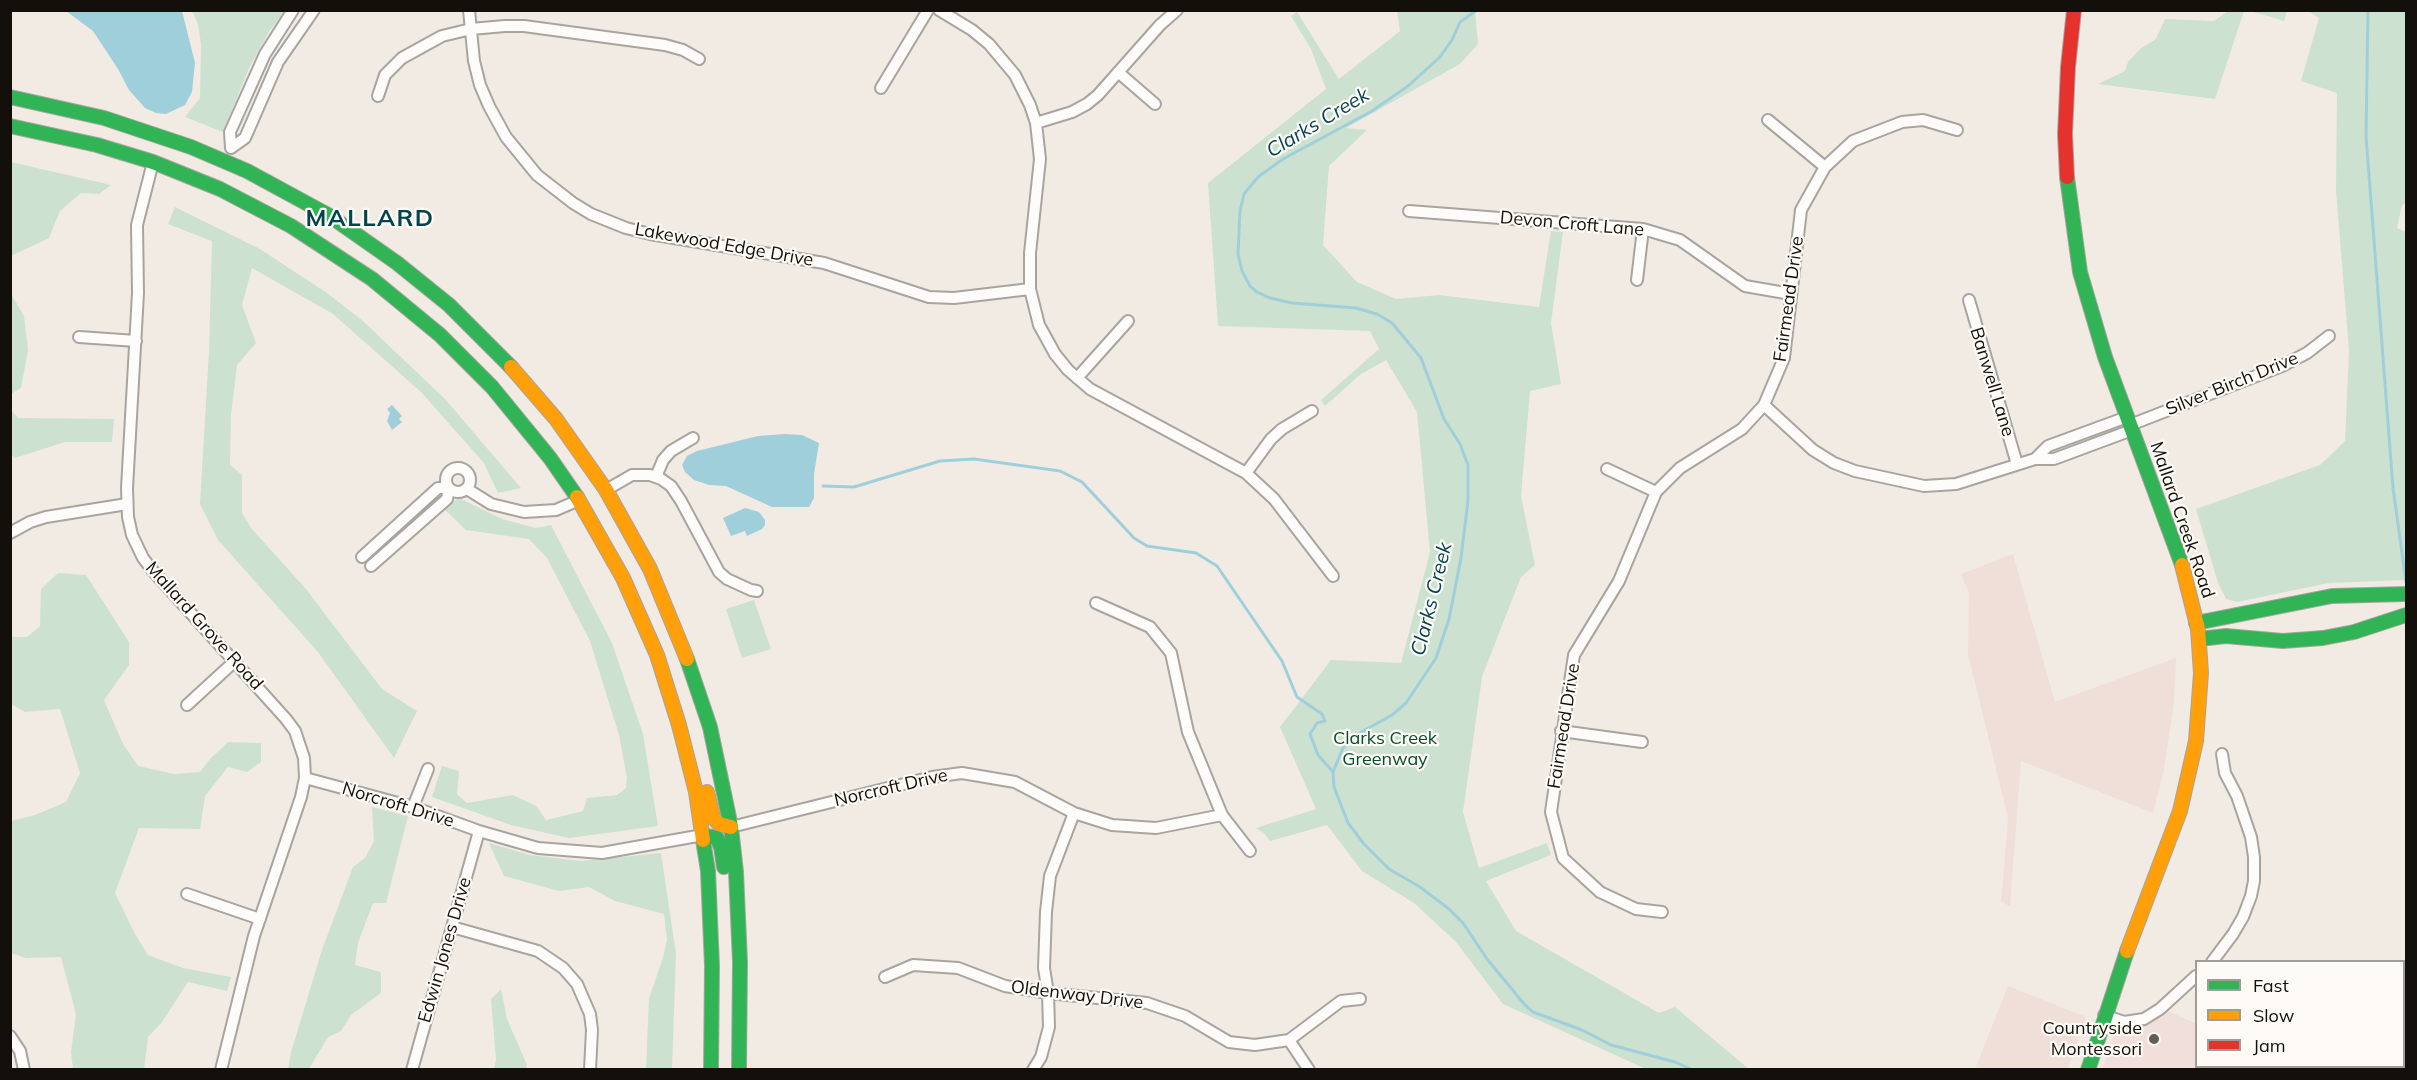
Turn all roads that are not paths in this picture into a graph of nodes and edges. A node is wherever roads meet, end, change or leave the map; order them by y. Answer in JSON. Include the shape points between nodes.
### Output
{"nodes":[{"id":1,"x":293,"y":10,"type":"edge"},
{"id":2,"x":314,"y":10,"type":"edge"},
{"id":3,"x":469,"y":10,"type":"edge"},
{"id":4,"x":928,"y":10,"type":"edge"},
{"id":5,"x":939,"y":10,"type":"edge"},
{"id":6,"x":1178,"y":10,"type":"edge"},
{"id":7,"x":2074,"y":10,"type":"edge"},
{"id":8,"x":471,"y":29,"type":"junction"},
{"id":9,"x":699,"y":59,"type":"dead end"},
{"id":10,"x":1118,"y":72,"type":"junction"},
{"id":11,"x":881,"y":88,"type":"dead end"},
{"id":12,"x":378,"y":96,"type":"dead end"},
{"id":13,"x":10,"y":98,"type":"edge"},
{"id":14,"x":1155,"y":104,"type":"dead end"},
{"id":15,"x":10,"y":108,"type":"edge"},
{"id":16,"x":1768,"y":120,"type":"dead end"},
{"id":17,"x":1036,"y":123,"type":"junction"},
{"id":18,"x":10,"y":126,"type":"edge"},
{"id":19,"x":135,"y":127,"type":"junction"},
{"id":20,"x":1957,"y":130,"type":"dead end"},
{"id":21,"x":231,"y":148,"type":"junction"},
{"id":22,"x":224,"y":161,"type":"junction"},
{"id":23,"x":153,"y":162,"type":"junction"},
{"id":24,"x":1825,"y":167,"type":"junction"},
{"id":25,"x":1409,"y":211,"type":"dead end"},
{"id":26,"x":1643,"y":228,"type":"junction"},
{"id":27,"x":1637,"y":280,"type":"dead end"},
{"id":28,"x":1030,"y":289,"type":"junction"},
{"id":29,"x":1791,"y":294,"type":"junction"},
{"id":30,"x":1969,"y":300,"type":"dead end"},
{"id":31,"x":1128,"y":321,"type":"dead end"},
{"id":32,"x":2329,"y":336,"type":"dead end"},
{"id":33,"x":79,"y":337,"type":"dead end"},
{"id":34,"x":136,"y":341,"type":"junction"},
{"id":35,"x":1077,"y":378,"type":"junction"},
{"id":36,"x":1764,"y":405,"type":"junction"},
{"id":37,"x":1312,"y":411,"type":"dead end"},
{"id":38,"x":2130,"y":424,"type":"junction"},
{"id":39,"x":689,"y":438,"type":"dead end"},
{"id":40,"x":2017,"y":464,"type":"junction"},
{"id":41,"x":1607,"y":470,"type":"dead end"},
{"id":42,"x":1246,"y":473,"type":"junction"},
{"id":43,"x":656,"y":477,"type":"junction"},
{"id":44,"x":449,"y":488,"type":"junction"},
{"id":45,"x":467,"y":489,"type":"junction"},
{"id":46,"x":606,"y":490,"type":"junction"},
{"id":47,"x":1656,"y":492,"type":"junction"},
{"id":48,"x":579,"y":500,"type":"junction"},
{"id":49,"x":127,"y":504,"type":"junction"},
{"id":50,"x":10,"y":533,"type":"edge"},
{"id":51,"x":362,"y":557,"type":"dead end"},
{"id":52,"x":371,"y":566,"type":"dead end"},
{"id":53,"x":1333,"y":576,"type":"dead end"},
{"id":54,"x":757,"y":588,"type":"dead end"},
{"id":55,"x":2406,"y":594,"type":"edge"},
{"id":56,"x":1096,"y":603,"type":"dead end"},
{"id":57,"x":2406,"y":615,"type":"edge"},
{"id":58,"x":2196,"y":623,"type":"junction"},
{"id":59,"x":2199,"y":639,"type":"junction"},
{"id":60,"x":235,"y":662,"type":"junction"},
{"id":61,"x":668,"y":688,"type":"junction"},
{"id":62,"x":188,"y":705,"type":"dead end"},
{"id":63,"x":1562,"y":731,"type":"junction"},
{"id":64,"x":1642,"y":742,"type":"dead end"},
{"id":65,"x":2222,"y":754,"type":"dead end"},
{"id":66,"x":428,"y":769,"type":"dead end"},
{"id":67,"x":305,"y":778,"type":"junction"},
{"id":68,"x":413,"y":807,"type":"junction"},
{"id":69,"x":1074,"y":813,"type":"junction"},
{"id":70,"x":1222,"y":814,"type":"junction"},
{"id":71,"x":731,"y":827,"type":"junction"},
{"id":72,"x":479,"y":831,"type":"junction"},
{"id":73,"x":703,"y":835,"type":"junction"},
{"id":74,"x":1250,"y":851,"type":"dead end"},
{"id":75,"x":187,"y":894,"type":"dead end"},
{"id":76,"x":1662,"y":912,"type":"dead end"},
{"id":77,"x":260,"y":919,"type":"junction"},
{"id":78,"x":452,"y":927,"type":"junction"},
{"id":79,"x":739,"y":942,"type":"junction"},
{"id":80,"x":2214,"y":960,"type":"edge"},
{"id":81,"x":885,"y":977,"type":"dead end"},
{"id":82,"x":2195,"y":977,"type":"edge"},
{"id":83,"x":1048,"y":993,"type":"junction"},
{"id":84,"x":1360,"y":999,"type":"dead end"},
{"id":85,"x":2104,"y":1015,"type":"junction"},
{"id":86,"x":10,"y":1036,"type":"edge"},
{"id":87,"x":1289,"y":1040,"type":"junction"},
{"id":88,"x":24,"y":1070,"type":"edge"},
{"id":89,"x":221,"y":1070,"type":"edge"},
{"id":90,"x":412,"y":1070,"type":"edge"},
{"id":91,"x":590,"y":1070,"type":"edge"},
{"id":92,"x":711,"y":1070,"type":"edge"},
{"id":93,"x":739,"y":1070,"type":"edge"},
{"id":94,"x":1033,"y":1070,"type":"edge"},
{"id":95,"x":1309,"y":1070,"type":"edge"},
{"id":96,"x":2088,"y":1070,"type":"edge"}],
"edges":[{"from":1,"to":21,"type":"street","via":[[265,54],[230,132]]},
{"from":2,"to":21,"type":"street","via":[[278,62],[245,138]]},
{"from":3,"to":8,"type":"street","name":"Lakewood Edge Drive"},
{"from":4,"to":11,"type":"street"},
{"from":5,"to":17,"type":"street","via":[[972,30],[1004,59],[1026,94]]},
{"from":6,"to":10,"type":"street"},
{"from":7,"to":38,"type":"main road","name":"Mallard Creek Road","via":[[2066,114],[2070,214],[2088,306]]},
{"from":8,"to":9,"type":"street","via":[[515,26],[598,36],[664,45]]},
{"from":8,"to":12,"type":"street","via":[[442,36],[402,58],[385,75]]},
{"from":8,"to":28,"type":"street","name":"Lakewood Edge Drive","via":[[480,85],[506,137],[552,189],[603,219],[650,234],[825,263],[929,297]]},
{"from":10,"to":14,"type":"street"},
{"from":10,"to":17,"type":"street","via":[[1086,104]]},
{"from":13,"to":19,"type":"main road"},
{"from":15,"to":19,"type":"main road"},
{"from":16,"to":24,"type":"street"},
{"from":17,"to":28,"type":"street","via":[[1040,159]]},
{"from":18,"to":23,"type":"main road","via":[[98,145]]},
{"from":19,"to":22,"type":"main road"},
{"from":20,"to":24,"type":"street","name":"Fairmead Drive","via":[[1923,120],[1902,122],[1853,141]]},
{"from":21,"to":22,"type":"street"},
{"from":22,"to":46,"type":"main road","via":[[330,216],[449,305],[537,396]]},
{"from":23,"to":34,"type":"street","name":"Mallard Grove Road","via":[[137,225]]},
{"from":23,"to":48,"type":"main road","via":[[220,189],[291,226],[388,291],[492,387],[533,435]]},
{"from":24,"to":29,"type":"street","name":"Fairmead Drive","via":[[1801,210]]},
{"from":25,"to":26,"type":"street","name":"Devon Croft Lane"},
{"from":26,"to":27,"type":"street"},
{"from":26,"to":29,"type":"street","name":"Devon Croft Lane","via":[[1680,240],[1745,286]]},
{"from":28,"to":35,"type":"street","via":[[1039,325],[1049,344]]},
{"from":29,"to":36,"type":"street","name":"Fairmead Drive","via":[[1784,358]]},
{"from":30,"to":40,"type":"street","name":"Banwell Lane"},
{"from":31,"to":35,"type":"street"},
{"from":32,"to":38,"type":"street","name":"Silver Birch Drive","via":[[2282,366]]},
{"from":33,"to":34,"type":"street"},
{"from":34,"to":49,"type":"street","name":"Mallard Grove Road"},
{"from":35,"to":42,"type":"street","via":[[1108,399]]},
{"from":36,"to":40,"type":"street","name":"Silver Birch Drive","via":[[1813,450],[1834,463],[1899,482],[1924,486],[1956,484]]},
{"from":36,"to":47,"type":"street","name":"Fairmead Drive","via":[[1742,429],[1680,468]]},
{"from":37,"to":42,"type":"street","via":[[1271,439]]},
{"from":38,"to":40,"type":"street","name":"Silver Birch Drive","via":[[2048,446],[2035,459]]},
{"from":38,"to":58,"type":"main road","name":"Mallard Creek Road","via":[[2176,548]]},
{"from":39,"to":43,"type":"street","via":[[663,460]]},
{"from":41,"to":47,"type":"street"},
{"from":42,"to":53,"type":"street","via":[[1274,499]]},
{"from":43,"to":46,"type":"street","via":[[632,475]]},
{"from":43,"to":54,"type":"street","via":[[677,494],[719,572],[727,579]]},
{"from":44,"to":45,"type":"street","via":[[456,492]]},
{"from":44,"to":45,"type":"street","via":[[448,473],[459,468],[470,478]]},
{"from":44,"to":51,"type":"street","via":[[438,488]]},
{"from":44,"to":52,"type":"street","via":[[447,499]]},
{"from":45,"to":48,"type":"street","via":[[491,504],[524,512],[556,510]]},
{"from":46,"to":71,"type":"main road","via":[[650,569],[691,668],[718,760]]},
{"from":47,"to":63,"type":"street","name":"Fairmead Drive","via":[[1619,581],[1574,655]]},
{"from":48,"to":61,"type":"main road","via":[[623,578]]},
{"from":49,"to":50,"type":"street","via":[[46,517]]},
{"from":49,"to":60,"type":"street","name":"Mallard Grove Road","via":[[132,535],[143,558]]},
{"from":55,"to":58,"type":"main road","via":[[2332,596]]},
{"from":56,"to":70,"type":"street","via":[[1150,627],[1171,653],[1188,732]]},
{"from":57,"to":59,"type":"main road","via":[[2322,638]]},
{"from":58,"to":59,"type":"main road","name":"Mallard Creek Road"},
{"from":59,"to":85,"type":"main road","name":"Mallard Creek Road","via":[[2200,712],[2185,794]]},
{"from":60,"to":62,"type":"street"},
{"from":60,"to":67,"type":"street","name":"Mallard Grove Road","via":[[295,731],[304,758]]},
{"from":61,"to":71,"type":"main road","via":[[691,733],[713,817],[719,824]]},
{"from":61,"to":73,"type":"main road","via":[[687,753]]},
{"from":63,"to":64,"type":"street"},
{"from":63,"to":76,"type":"street","name":"Fairmead Drive","via":[[1551,812],[1563,858],[1599,892],[1636,909]]},
{"from":65,"to":80,"type":"street","via":[[2226,776],[2250,837],[2254,881],[2243,917]]},
{"from":66,"to":68,"type":"street"},
{"from":67,"to":68,"type":"street","name":"Norcroft Drive"},
{"from":67,"to":77,"type":"street","name":"Mallard Grove Road"},
{"from":68,"to":72,"type":"street","name":"Norcroft Drive"},
{"from":69,"to":70,"type":"street","name":"Norcroft Drive","via":[[1112,825],[1156,828]]},
{"from":69,"to":71,"type":"street","name":"Norcroft Drive","via":[[1015,782],[962,773]]},
{"from":69,"to":83,"type":"street","via":[[1050,876],[1044,968]]},
{"from":70,"to":74,"type":"street"},
{"from":71,"to":79,"type":"main road"},
{"from":72,"to":73,"type":"street","name":"Norcroft Drive","via":[[538,848],[583,853],[624,850]]},
{"from":72,"to":78,"type":"street","name":"Edwin Jones Drive"},
{"from":73,"to":79,"type":"main road","via":[[714,836],[721,847]]},
{"from":73,"to":92,"type":"main road","via":[[712,966]]},
{"from":75,"to":77,"type":"street"},
{"from":77,"to":89,"type":"street","name":"Mallard Grove Road"},
{"from":78,"to":90,"type":"street","name":"Edwin Jones Drive"},
{"from":78,"to":91,"type":"street","via":[[538,951],[563,968],[577,984],[590,1014]]},
{"from":79,"to":93,"type":"main road"},
{"from":81,"to":83,"type":"street","name":"Oldenway Drive","via":[[913,965],[958,968],[1005,986]]},
{"from":82,"to":85,"type":"street","via":[[2144,1020],[2124,1022]]},
{"from":83,"to":87,"type":"street","name":"Oldenway Drive","via":[[1147,1003],[1185,1016],[1229,1042],[1255,1045]]},
{"from":83,"to":94,"type":"street","via":[[1049,1028]]},
{"from":84,"to":87,"type":"street","name":"Oldenway Drive","via":[[1341,1001]]},
{"from":85,"to":96,"type":"main road","name":"Mallard Creek Road"},
{"from":86,"to":88,"type":"street","via":[[20,1051]]},
{"from":87,"to":95,"type":"street"}]}
